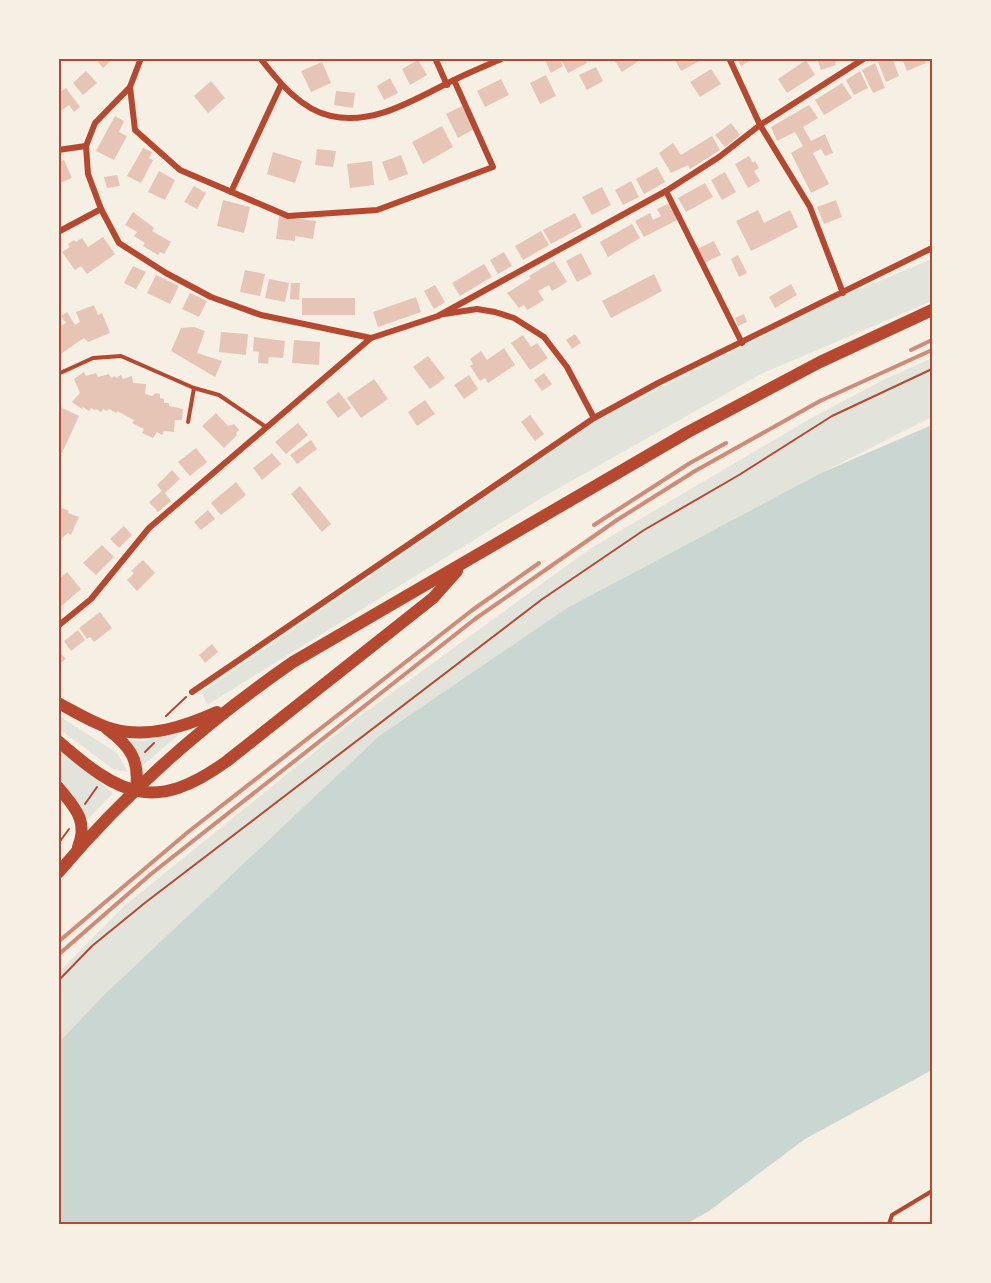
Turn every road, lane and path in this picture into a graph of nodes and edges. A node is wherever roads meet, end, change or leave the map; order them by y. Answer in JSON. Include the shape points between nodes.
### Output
{"nodes":[{"id":1,"x":141,"y":58,"type":"edge"},
{"id":2,"x":260,"y":58,"type":"edge"},
{"id":3,"x":435,"y":58,"type":"edge"},
{"id":4,"x":503,"y":58,"type":"edge"},
{"id":5,"x":729,"y":58,"type":"edge"},
{"id":6,"x":865,"y":58,"type":"edge"},
{"id":7,"x":454,"y":80,"type":"junction"},
{"id":8,"x":281,"y":85,"type":"junction"},
{"id":9,"x":447,"y":85,"type":"junction"},
{"id":10,"x":130,"y":87,"type":"junction"},
{"id":11,"x":760,"y":125,"type":"junction"},
{"id":12,"x":86,"y":146,"type":"junction"},
{"id":13,"x":58,"y":150,"type":"edge"},
{"id":14,"x":666,"y":191,"type":"junction"},
{"id":15,"x":231,"y":192,"type":"junction"},
{"id":16,"x":101,"y":209,"type":"junction"},
{"id":17,"x":58,"y":232,"type":"edge"},
{"id":18,"x":933,"y":248,"type":"edge"},
{"id":19,"x":843,"y":293,"type":"junction"},
{"id":20,"x":933,"y":310,"type":"edge"},
{"id":21,"x":438,"y":316,"type":"junction"},
{"id":22,"x":371,"y":339,"type":"junction"},
{"id":23,"x":742,"y":343,"type":"junction"},
{"id":24,"x":933,"y":369,"type":"edge"},
{"id":25,"x":58,"y":374,"type":"edge"},
{"id":26,"x":194,"y":388,"type":"junction"},
{"id":27,"x":594,"y":418,"type":"junction"},
{"id":28,"x":188,"y":422,"type":"dead end"},
{"id":29,"x":266,"y":428,"type":"junction"},
{"id":30,"x":466,"y":561,"type":"junction"},
{"id":31,"x":58,"y":626,"type":"edge"},
{"id":32,"x":192,"y":692,"type":"dead end"},
{"id":33,"x":58,"y":703,"type":"edge"},
{"id":34,"x":235,"y":704,"type":"junction"},
{"id":35,"x":104,"y":726,"type":"junction"},
{"id":36,"x":58,"y":741,"type":"edge"},
{"id":37,"x":58,"y":787,"type":"edge"},
{"id":38,"x":136,"y":789,"type":"junction"},
{"id":39,"x":74,"y":855,"type":"junction"},
{"id":40,"x":58,"y":873,"type":"edge"},
{"id":41,"x":58,"y":981,"type":"edge"},
{"id":42,"x":933,"y":1191,"type":"edge"},
{"id":43,"x":889,"y":1224,"type":"edge"}],
"edges":[{"from":1,"to":10,"type":"street"},
{"from":2,"to":8,"type":"street"},
{"from":3,"to":9,"type":"street"},
{"from":4,"to":7,"type":"street"},
{"from":5,"to":11,"type":"street"},
{"from":6,"to":11,"type":"street"},
{"from":7,"to":9,"type":"street"},
{"from":7,"to":15,"type":"street","via":[[493,167],[377,210],[288,216]]},
{"from":8,"to":9,"type":"street","via":[[303,103],[330,116],[360,118],[397,109]]},
{"from":8,"to":15,"type":"street"},
{"from":10,"to":12,"type":"street","via":[[95,123]]},
{"from":10,"to":15,"type":"street","via":[[135,130],[180,170]]},
{"from":11,"to":14,"type":"street"},
{"from":11,"to":19,"type":"street","via":[[810,207]]},
{"from":12,"to":13,"type":"street"},
{"from":12,"to":16,"type":"street","via":[[88,174]]},
{"from":14,"to":21,"type":"street"},
{"from":14,"to":23,"type":"street"},
{"from":16,"to":17,"type":"street"},
{"from":16,"to":22,"type":"street","via":[[119,243],[211,297],[261,315]]},
{"from":18,"to":19,"type":"street"},
{"from":19,"to":23,"type":"street"},
{"from":20,"to":30,"type":"main road","via":[[754,396]]},
{"from":21,"to":22,"type":"street"},
{"from":21,"to":27,"type":"street","via":[[477,309],[495,312],[514,318],[544,337],[567,367]]},
{"from":22,"to":29,"type":"street"},
{"from":23,"to":27,"type":"street"},
{"from":24,"to":41,"type":"path","via":[[832,416],[644,530],[541,600],[146,902],[92,946]]},
{"from":25,"to":26,"type":"lane","via":[[93,358],[121,356]]},
{"from":26,"to":28,"type":"lane"},
{"from":26,"to":29,"type":"lane","via":[[219,395]]},
{"from":27,"to":32,"type":"street"},
{"from":29,"to":31,"type":"street","via":[[149,528],[91,598]]},
{"from":30,"to":34,"type":"main road","via":[[293,662]]},
{"from":30,"to":36,"type":"main road","via":[[433,598],[198,781],[165,791],[140,791],[117,785]]},
{"from":33,"to":35,"type":"main road"},
{"from":34,"to":35,"type":"main road","via":[[158,731]]},
{"from":34,"to":38,"type":"main road"},
{"from":35,"to":38,"type":"main road","via":[[132,753],[138,775]]},
{"from":37,"to":39,"type":"main road","via":[[81,820],[82,835]]},
{"from":38,"to":39,"type":"main road"},
{"from":39,"to":40,"type":"main road"},
{"from":42,"to":43,"type":"lane","via":[[892,1215]]}]}
